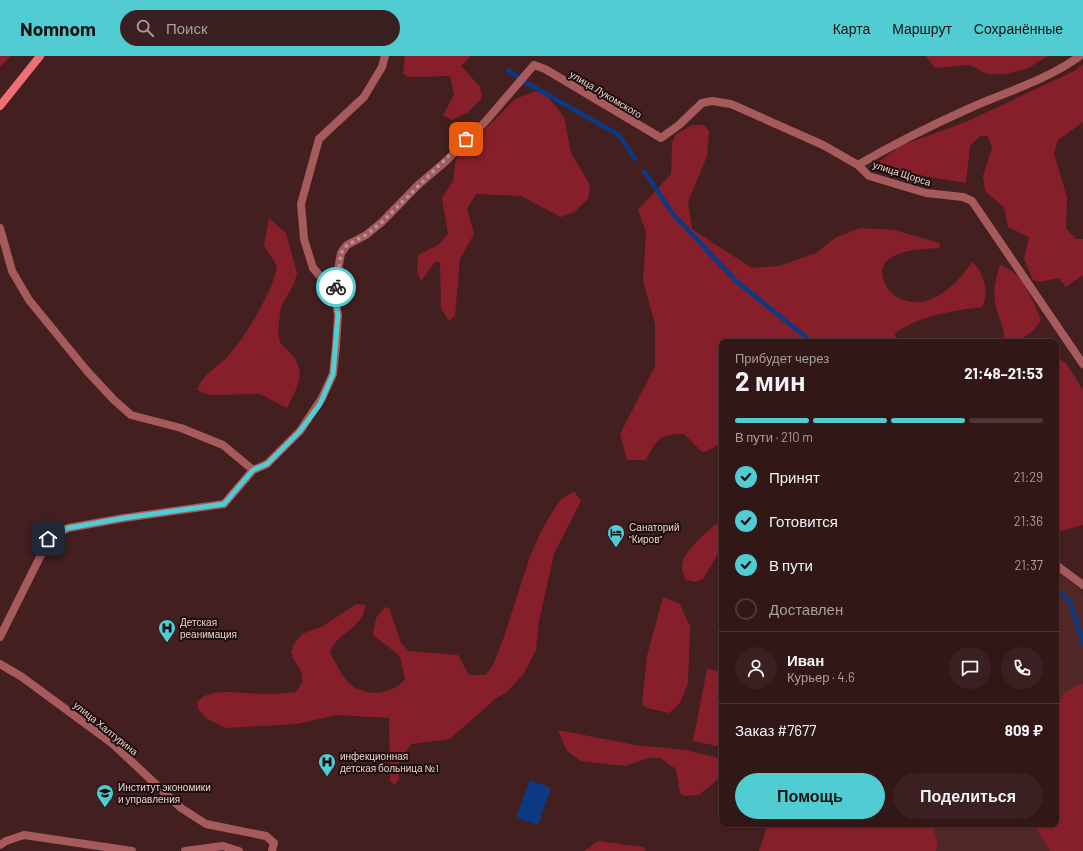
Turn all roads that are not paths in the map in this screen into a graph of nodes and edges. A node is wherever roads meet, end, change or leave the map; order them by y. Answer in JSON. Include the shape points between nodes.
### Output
{"nodes":[{"id":1,"x":40,"y":56,"type":"edge"},
{"id":2,"x":385,"y":56,"type":"edge"},
{"id":3,"x":1080,"y":56,"type":"edge"},
{"id":4,"x":0,"y":106,"type":"edge"},
{"id":5,"x":695,"y":108,"type":"joint"},
{"id":6,"x":858,"y":165,"type":"junction"},
{"id":7,"x":0,"y":228,"type":"edge"},
{"id":8,"x":334,"y":292,"type":"junction"},
{"id":9,"x":1083,"y":364,"type":"edge"},
{"id":10,"x":253,"y":470,"type":"junction"},
{"id":11,"x":1059,"y":567,"type":"edge"},
{"id":12,"x":1083,"y":585,"type":"edge"},
{"id":13,"x":0,"y":637,"type":"edge"},
{"id":14,"x":0,"y":664,"type":"edge"},
{"id":15,"x":0,"y":845,"type":"edge"},
{"id":16,"x":132,"y":851,"type":"edge"},
{"id":17,"x":184,"y":851,"type":"edge"},
{"id":18,"x":239,"y":851,"type":"edge"},
{"id":19,"x":272,"y":851,"type":"edge"}],
"edges":[{"from":1,"to":4,"type":"street"},
{"from":2,"to":8,"type":"street","via":[[382,67],[364,97],[319,139],[301,204],[304,239],[313,268]]},
{"from":3,"to":6,"type":"street","via":[[1037,79],[899,142]]},
{"from":5,"to":6,"type":"street","name":"улица Щорса","via":[[712,101],[731,104],[823,145]]},
{"from":5,"to":8,"type":"street","name":"улица Лукомского","via":[[679,125],[661,138],[545,69],[534,65],[485,122],[445,162],[382,222],[366,235],[347,245],[341,253]]},
{"from":6,"to":9,"type":"street","name":"улица Щорса","via":[[869,176],[926,193],[963,197],[972,201]]},
{"from":7,"to":10,"type":"street","via":[[12,271],[29,300],[114,400],[131,415],[181,428],[223,445]]},
{"from":8,"to":10,"type":"street","name":"улица Лукомского","via":[[338,315],[333,374],[322,398],[300,431],[267,464]]},
{"from":10,"to":13,"type":"street","via":[[224,504],[68,528],[48,539]]},
{"from":11,"to":12,"type":"street"},
{"from":14,"to":19,"type":"street","name":"улица Халтурина","via":[[22,677],[113,744],[181,808],[206,824],[266,836],[274,843]]},
{"from":15,"to":16,"type":"street","via":[[24,836]]},
{"from":17,"to":18,"type":"street","via":[[224,846]]}]}
